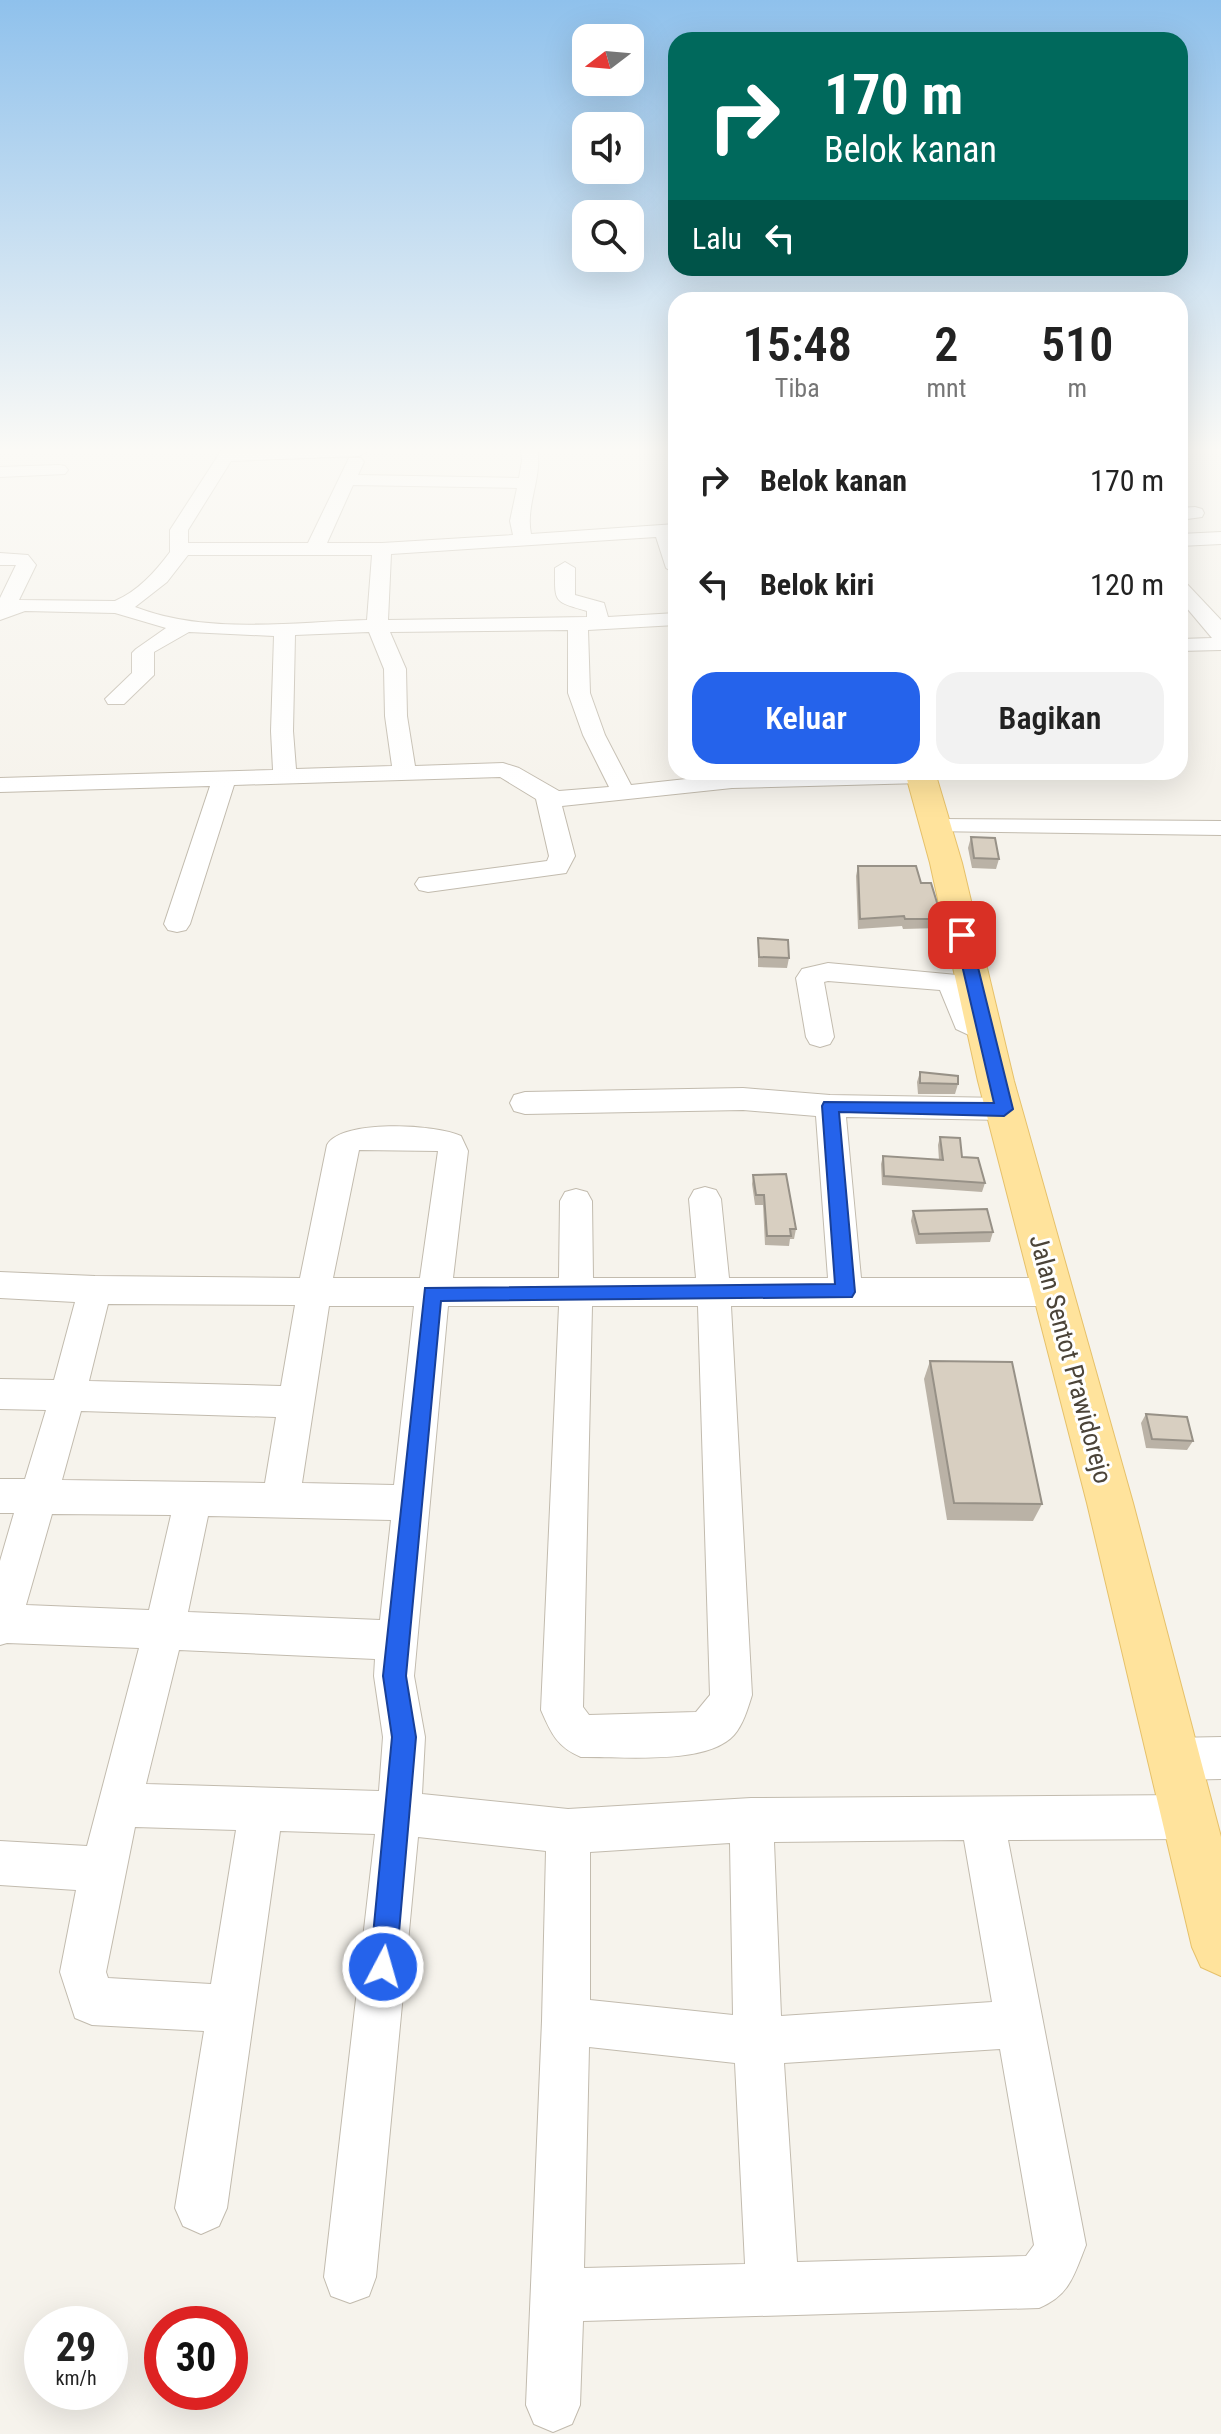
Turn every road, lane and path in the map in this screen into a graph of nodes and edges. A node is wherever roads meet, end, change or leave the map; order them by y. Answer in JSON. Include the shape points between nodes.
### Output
{"nodes":[{"id":1,"x":23,"y":562,"type":"edge"},
{"id":2,"x":172,"y":562,"type":"edge"},
{"id":3,"x":381,"y":562,"type":"edge"},
{"id":4,"x":565,"y":568,"type":"dead end"},
{"id":5,"x":1188,"y":596,"type":"edge"},
{"id":6,"x":118,"y":607,"type":"junction"},
{"id":7,"x":1,"y":613,"type":"edge"},
{"id":8,"x":668,"y":619,"type":"edge"},
{"id":9,"x":588,"y":624,"type":"junction"},
{"id":10,"x":187,"y":625,"type":"junction"},
{"id":11,"x":377,"y":626,"type":"junction"},
{"id":12,"x":285,"y":628,"type":"junction"},
{"id":13,"x":1221,"y":636,"type":"edge"},
{"id":14,"x":1221,"y":644,"type":"edge"},
{"id":15,"x":1188,"y":645,"type":"edge"},
{"id":16,"x":116,"y":699,"type":"dead end"},
{"id":17,"x":404,"y":771,"type":"junction"},
{"id":18,"x":285,"y":778,"type":"junction"},
{"id":19,"x":224,"y":780,"type":"junction"},
{"id":20,"x":704,"y":780,"type":"edge"},
{"id":21,"x":923,"y":780,"type":"edge"},
{"id":22,"x":0,"y":785,"type":"edge"},
{"id":23,"x":623,"y":792,"type":"junction"},
{"id":24,"x":547,"y":796,"type":"junction"},
{"id":25,"x":936,"y":826,"type":"junction"},
{"id":26,"x":1221,"y":828,"type":"edge"},
{"id":27,"x":428,"y":884,"type":"dead end"},
{"id":28,"x":177,"y":924,"type":"dead end"},
{"id":29,"x":984,"y":1032,"type":"junction"},
{"id":30,"x":820,"y":1037,"type":"dead end"},
{"id":31,"x":525,"y":1103,"type":"dead end"},
{"id":32,"x":830,"y":1106,"type":"junction"},
{"id":33,"x":1004,"y":1109,"type":"junction"},
{"id":34,"x":705,"y":1199,"type":"dead end"},
{"id":35,"x":576,"y":1201,"type":"dead end"},
{"id":36,"x":0,"y":1285,"type":"edge"},
{"id":37,"x":95,"y":1290,"type":"junction"},
{"id":38,"x":314,"y":1292,"type":"junction"},
{"id":39,"x":714,"y":1292,"type":"junction"},
{"id":40,"x":846,"y":1292,"type":"junction"},
{"id":41,"x":1054,"y":1292,"type":"junction"},
{"id":42,"x":576,"y":1293,"type":"junction"},
{"id":43,"x":432,"y":1294,"type":"junction"},
{"id":44,"x":0,"y":1394,"type":"edge"},
{"id":45,"x":68,"y":1396,"type":"junction"},
{"id":46,"x":296,"y":1402,"type":"junction"},
{"id":47,"x":0,"y":1496,"type":"edge"},
{"id":48,"x":38,"y":1496,"type":"junction"},
{"id":49,"x":193,"y":1500,"type":"junction"},
{"id":50,"x":281,"y":1500,"type":"junction"},
{"id":51,"x":413,"y":1503,"type":"junction"},
{"id":52,"x":0,"y":1624,"type":"edge"},
{"id":53,"x":164,"y":1630,"type":"junction"},
{"id":54,"x":398,"y":1640,"type":"junction"},
{"id":55,"x":1221,"y":1758,"type":"edge"},
{"id":56,"x":1173,"y":1759,"type":"junction"},
{"id":57,"x":119,"y":1805,"type":"junction"},
{"id":58,"x":261,"y":1809,"type":"junction"},
{"id":59,"x":399,"y":1813,"type":"junction"},
{"id":60,"x":1188,"y":1817,"type":"junction"},
{"id":61,"x":982,"y":1819,"type":"junction"},
{"id":62,"x":751,"y":1820,"type":"junction"},
{"id":63,"x":568,"y":1831,"type":"junction"},
{"id":64,"x":0,"y":1863,"type":"edge"},
{"id":65,"x":103,"y":1869,"type":"junction"},
{"id":66,"x":1221,"y":1947,"type":"edge"},
{"id":67,"x":231,"y":2009,"type":"junction"},
{"id":68,"x":566,"y":2021,"type":"junction"},
{"id":69,"x":1017,"y":2024,"type":"junction"},
{"id":70,"x":758,"y":2041,"type":"junction"},
{"id":71,"x":201,"y":2208,"type":"dead end"},
{"id":72,"x":350,"y":2277,"type":"dead end"},
{"id":73,"x":773,"y":2289,"type":"junction"},
{"id":74,"x":557,"y":2295,"type":"junction"},
{"id":75,"x":553,"y":2405,"type":"dead end"}],
"edges":[{"from":1,"to":7,"type":"street"},
{"from":2,"to":6,"type":"street","via":[[160,578]]},
{"from":3,"to":11,"type":"street"},
{"from":4,"to":9,"type":"street","via":[[565,598],[597,607]]},
{"from":5,"to":13,"type":"street"},
{"from":6,"to":7,"type":"street","via":[[22,605]]},
{"from":6,"to":10,"type":"street"},
{"from":8,"to":9,"type":"street"},
{"from":9,"to":11,"type":"street"},
{"from":9,"to":23,"type":"street","via":[[579,693]]},
{"from":10,"to":12,"type":"street"},
{"from":10,"to":16,"type":"street","via":[[147,648],[143,675]]},
{"from":11,"to":12,"type":"street"},
{"from":11,"to":17,"type":"street","via":[[395,669]]},
{"from":12,"to":18,"type":"street"},
{"from":14,"to":15,"type":"street"},
{"from":17,"to":18,"type":"street"},
{"from":17,"to":24,"type":"street","via":[[503,770]]},
{"from":18,"to":19,"type":"street"},
{"from":19,"to":22,"type":"street"},
{"from":19,"to":28,"type":"street"},
{"from":20,"to":23,"type":"street"},
{"from":21,"to":25,"type":"main road","name":"Jalan Sentot Prawidorejo"},
{"from":23,"to":24,"type":"street"},
{"from":24,"to":27,"type":"street","via":[[562,856],[557,868]]},
{"from":25,"to":26,"type":"street"},
{"from":25,"to":29,"type":"main road","name":"Jalan Sentot Prawidorejo"},
{"from":29,"to":30,"type":"street","via":[[966,1022],[955,987],[947,981],[828,972],[810,978]]},
{"from":29,"to":33,"type":"main road","name":"Jalan Sentot Prawidorejo"},
{"from":31,"to":32,"type":"street","via":[[743,1099]]},
{"from":32,"to":33,"type":"street"},
{"from":32,"to":40,"type":"street"},
{"from":33,"to":41,"type":"main road","name":"Jalan Sentot Prawidorejo"},
{"from":34,"to":39,"type":"street"},
{"from":35,"to":42,"type":"street"},
{"from":36,"to":37,"type":"street"},
{"from":37,"to":38,"type":"street"},
{"from":37,"to":45,"type":"street"},
{"from":38,"to":43,"type":"street"},
{"from":38,"to":43,"type":"street","via":[[342,1145],[355,1139],[442,1140],[453,1151]]},
{"from":38,"to":46,"type":"street"},
{"from":39,"to":40,"type":"street"},
{"from":39,"to":42,"type":"street"},
{"from":39,"to":42,"type":"street","via":[[731,1695],[717,1726],[700,1733],[581,1736],[562,1710]]},
{"from":40,"to":41,"type":"street"},
{"from":41,"to":56,"type":"main road","name":"Jalan Sentot Prawidorejo"},
{"from":42,"to":43,"type":"street"},
{"from":43,"to":51,"type":"street"},
{"from":44,"to":45,"type":"street"},
{"from":45,"to":46,"type":"street"},
{"from":45,"to":48,"type":"street"},
{"from":46,"to":50,"type":"street"},
{"from":47,"to":48,"type":"street"},
{"from":48,"to":49,"type":"street"},
{"from":48,"to":52,"type":"street"},
{"from":49,"to":50,"type":"street"},
{"from":49,"to":53,"type":"street"},
{"from":50,"to":51,"type":"street"},
{"from":51,"to":54,"type":"street"},
{"from":52,"to":53,"type":"street"},
{"from":53,"to":54,"type":"street"},
{"from":53,"to":57,"type":"street"},
{"from":54,"to":59,"type":"street","via":[[394,1676],[404,1737]]},
{"from":55,"to":56,"type":"street"},
{"from":56,"to":60,"type":"main road","name":"Jalan Sentot Prawidorejo"},
{"from":57,"to":58,"type":"street"},
{"from":57,"to":65,"type":"street"},
{"from":58,"to":59,"type":"street"},
{"from":58,"to":67,"type":"street"},
{"from":59,"to":63,"type":"street"},
{"from":59,"to":72,"type":"street"},
{"from":60,"to":61,"type":"street"},
{"from":60,"to":66,"type":"main road","name":"Jalan Sentot Prawidorejo"},
{"from":61,"to":62,"type":"street"},
{"from":61,"to":69,"type":"street"},
{"from":62,"to":63,"type":"street"},
{"from":62,"to":70,"type":"street"},
{"from":63,"to":68,"type":"street"},
{"from":64,"to":65,"type":"street"},
{"from":65,"to":67,"type":"street","via":[[83,1972],[92,2001]]},
{"from":67,"to":71,"type":"street"},
{"from":68,"to":70,"type":"street"},
{"from":68,"to":74,"type":"street"},
{"from":69,"to":70,"type":"street"},
{"from":69,"to":73,"type":"street","via":[[1060,2245],[1039,2282]]},
{"from":70,"to":73,"type":"street"},
{"from":73,"to":74,"type":"street"},
{"from":74,"to":75,"type":"street"}]}
